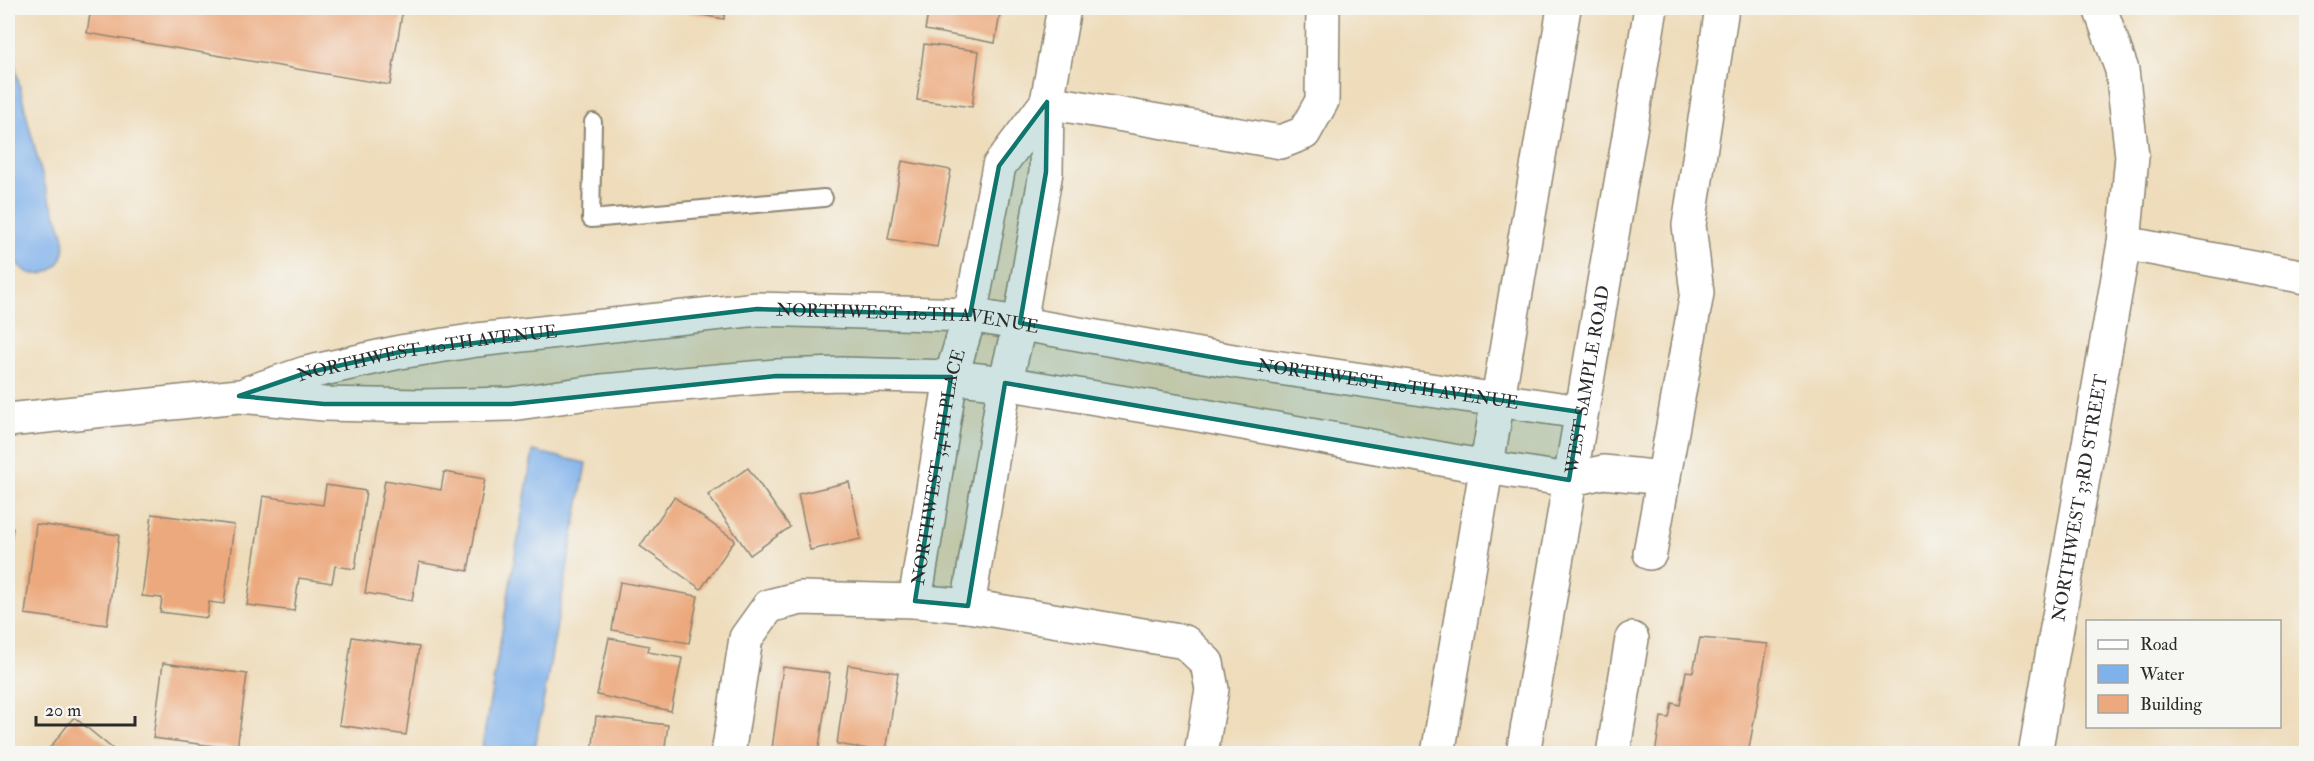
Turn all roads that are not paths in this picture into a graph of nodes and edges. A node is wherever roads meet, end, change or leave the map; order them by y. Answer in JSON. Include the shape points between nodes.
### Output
{"nodes":[{"id":1,"x":1064,"y":8,"type":"edge"},
{"id":2,"x":1323,"y":8,"type":"edge"},
{"id":3,"x":1564,"y":8,"type":"edge"},
{"id":4,"x":1651,"y":8,"type":"edge"},
{"id":5,"x":1722,"y":8,"type":"edge"},
{"id":6,"x":2100,"y":8,"type":"edge"},
{"id":7,"x":1047,"y":102,"type":"junction"},
{"id":8,"x":593,"y":122,"type":"dead end"},
{"id":9,"x":824,"y":198,"type":"dead end"},
{"id":10,"x":2124,"y":243,"type":"junction"},
{"id":11,"x":2307,"y":277,"type":"edge"},
{"id":12,"x":970,"y":315,"type":"junction"},
{"id":13,"x":1020,"y":323,"type":"junction"},
{"id":14,"x":951,"y":377,"type":"junction"},
{"id":15,"x":1005,"y":383,"type":"junction"},
{"id":16,"x":239,"y":396,"type":"junction"},
{"id":17,"x":1497,"y":400,"type":"junction"},
{"id":18,"x":1580,"y":412,"type":"junction"},
{"id":19,"x":8,"y":420,"type":"edge"},
{"id":20,"x":1486,"y":467,"type":"junction"},
{"id":21,"x":1664,"y":478,"type":"junction"},
{"id":22,"x":1569,"y":480,"type":"junction"},
{"id":23,"x":1650,"y":553,"type":"dead end"},
{"id":24,"x":915,"y":601,"type":"junction"},
{"id":25,"x":968,"y":606,"type":"junction"},
{"id":26,"x":1632,"y":639,"type":"dead end"},
{"id":27,"x":728,"y":753,"type":"edge"},
{"id":28,"x":1201,"y":753,"type":"edge"},
{"id":29,"x":1438,"y":753,"type":"edge"},
{"id":30,"x":1523,"y":753,"type":"edge"},
{"id":31,"x":1613,"y":753,"type":"edge"},
{"id":32,"x":2036,"y":753,"type":"edge"}],
"edges":[{"from":1,"to":7,"type":"street","name":"NORTHWEST 34TH PLACE"},
{"from":2,"to":7,"type":"street","via":[[1322,101],[1304,133],[1281,142]]},
{"from":3,"to":17,"type":"street"},
{"from":4,"to":18,"type":"street","name":"WEST SAMPLE ROAD"},
{"from":5,"to":21,"type":"street","via":[[1689,225],[1697,293]]},
{"from":6,"to":10,"type":"street","name":"NORTHWEST 33RD STREET","via":[[2122,70],[2132,156]]},
{"from":7,"to":12,"type":"street","name":"NORTHWEST 34TH PLACE","via":[[999,165]]},
{"from":7,"to":13,"type":"street","name":"NORTHWEST 34TH PLACE","via":[[1046,172]]},
{"from":8,"to":9,"type":"lane","via":[[591,219]]},
{"from":10,"to":11,"type":"street"},
{"from":10,"to":32,"type":"street","name":"NORTHWEST 33RD STREET"},
{"from":12,"to":13,"type":"street","name":"NORTHWEST 110TH AVENUE"},
{"from":12,"to":14,"type":"street","name":"NORTHWEST 34TH PLACE"},
{"from":12,"to":16,"type":"street","name":"NORTHWEST 110TH AVENUE","via":[[806,309],[733,311],[400,352],[306,373]]},
{"from":13,"to":15,"type":"street","name":"NORTHWEST 34TH PLACE"},
{"from":13,"to":17,"type":"street","name":"NORTHWEST 110TH AVENUE","via":[[1239,362]]},
{"from":14,"to":15,"type":"street","name":"NORTHWEST 110TH AVENUE"},
{"from":14,"to":16,"type":"street","name":"NORTHWEST 110TH AVENUE","via":[[776,376],[477,405],[324,404]]},
{"from":14,"to":24,"type":"street","name":"NORTHWEST 34TH PLACE"},
{"from":15,"to":20,"type":"street","name":"NORTHWEST 110TH AVENUE"},
{"from":15,"to":25,"type":"street","name":"NORTHWEST 34TH PLACE"},
{"from":16,"to":19,"type":"street","name":"NORTHWEST 110TH AVENUE"},
{"from":17,"to":18,"type":"street","name":"NORTHWEST 110TH AVENUE"},
{"from":17,"to":20,"type":"street"},
{"from":18,"to":22,"type":"street","name":"WEST SAMPLE ROAD"},
{"from":20,"to":22,"type":"street","name":"NORTHWEST 110TH AVENUE"},
{"from":20,"to":29,"type":"street"},
{"from":21,"to":22,"type":"street","via":[[1603,472]]},
{"from":21,"to":23,"type":"street"},
{"from":22,"to":30,"type":"street","name":"WEST SAMPLE ROAD"},
{"from":24,"to":25,"type":"street"},
{"from":24,"to":27,"type":"street","via":[[801,598],[769,606],[746,638]]},
{"from":25,"to":28,"type":"street","via":[[1185,642],[1207,663],[1212,689]]},
{"from":26,"to":31,"type":"street"}]}
